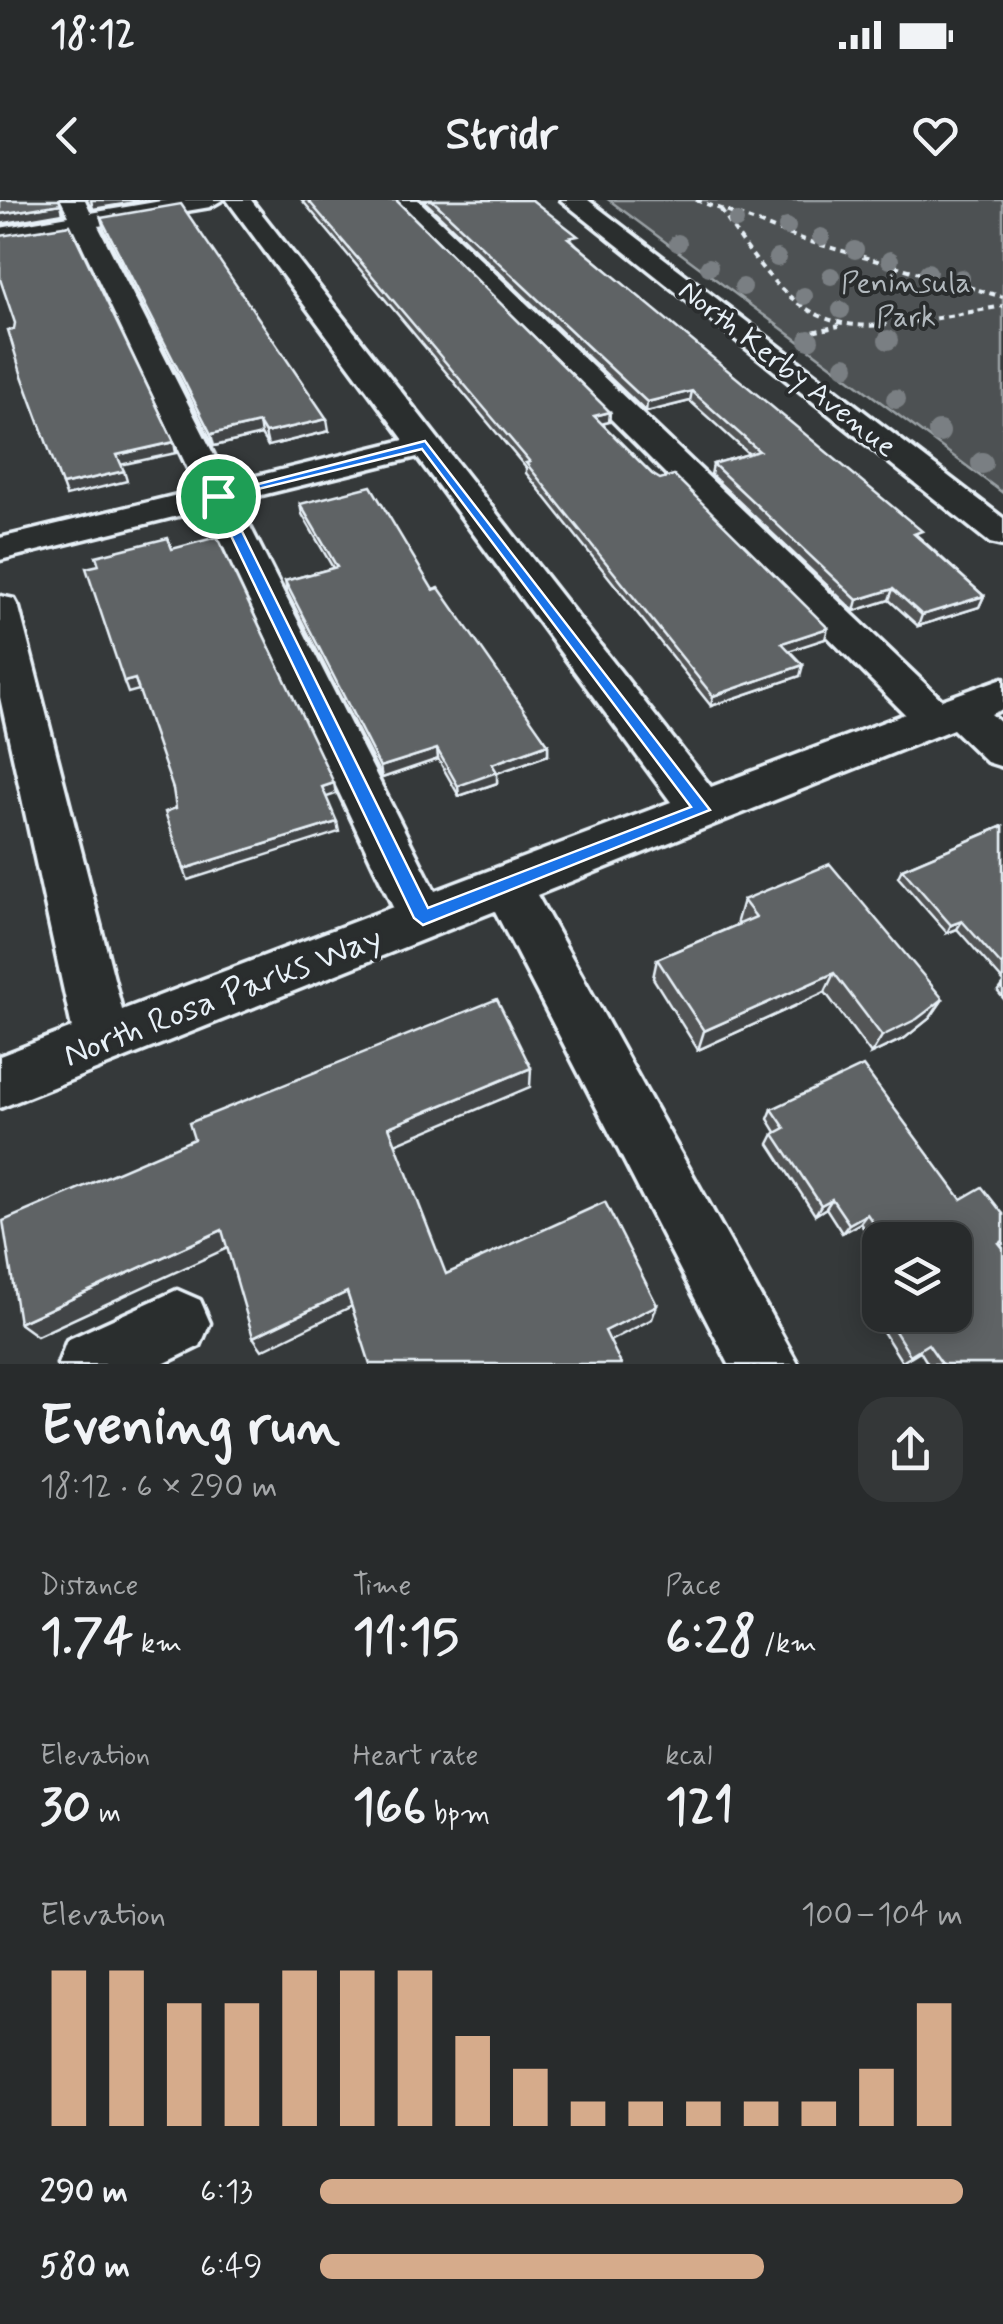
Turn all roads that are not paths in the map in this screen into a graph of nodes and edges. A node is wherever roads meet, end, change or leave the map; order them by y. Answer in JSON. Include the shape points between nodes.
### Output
{"nodes":[{"id":1,"x":210,"y":200,"type":"edge"},
{"id":2,"x":239,"y":200,"type":"edge"},
{"id":3,"x":405,"y":200,"type":"edge"},
{"id":4,"x":572,"y":200,"type":"edge"},
{"id":5,"x":78,"y":210,"type":"edge"},
{"id":6,"x":0,"y":235,"type":"edge"},
{"id":7,"x":425,"y":444,"type":"junction"},
{"id":8,"x":218,"y":496,"type":"junction"},
{"id":9,"x":1003,"y":535,"type":"edge"},
{"id":10,"x":0,"y":550,"type":"edge"},
{"id":11,"x":0,"y":608,"type":"edge"},
{"id":12,"x":966,"y":707,"type":"edge"},
{"id":13,"x":1003,"y":751,"type":"edge"},
{"id":14,"x":702,"y":810,"type":"junction"},
{"id":15,"x":506,"y":885,"type":"junction"},
{"id":16,"x":423,"y":918,"type":"junction"},
{"id":17,"x":102,"y":1040,"type":"junction"},
{"id":18,"x":0,"y":1082,"type":"edge"},
{"id":19,"x":177,"y":1323,"type":"dead end"},
{"id":20,"x":91,"y":1364,"type":"edge"},
{"id":21,"x":765,"y":1364,"type":"edge"}],
"edges":[{"from":1,"to":5,"type":"street"},
{"from":2,"to":7,"type":"street"},
{"from":3,"to":12,"type":"street"},
{"from":4,"to":9,"type":"street","name":"North Kerby Avenue"},
{"from":5,"to":6,"type":"street"},
{"from":5,"to":8,"type":"street"},
{"from":7,"to":8,"type":"street"},
{"from":7,"to":14,"type":"street"},
{"from":8,"to":10,"type":"street"},
{"from":8,"to":16,"type":"street"},
{"from":11,"to":17,"type":"street"},
{"from":12,"to":13,"type":"street"},
{"from":12,"to":14,"type":"street","name":"North Rosa Parks Way"},
{"from":14,"to":15,"type":"street","name":"North Rosa Parks Way"},
{"from":15,"to":16,"type":"street","name":"North Rosa Parks Way"},
{"from":15,"to":21,"type":"street"},
{"from":16,"to":17,"type":"street","name":"North Rosa Parks Way"},
{"from":17,"to":18,"type":"street","name":"North Rosa Parks Way"},
{"from":19,"to":20,"type":"street"}]}
